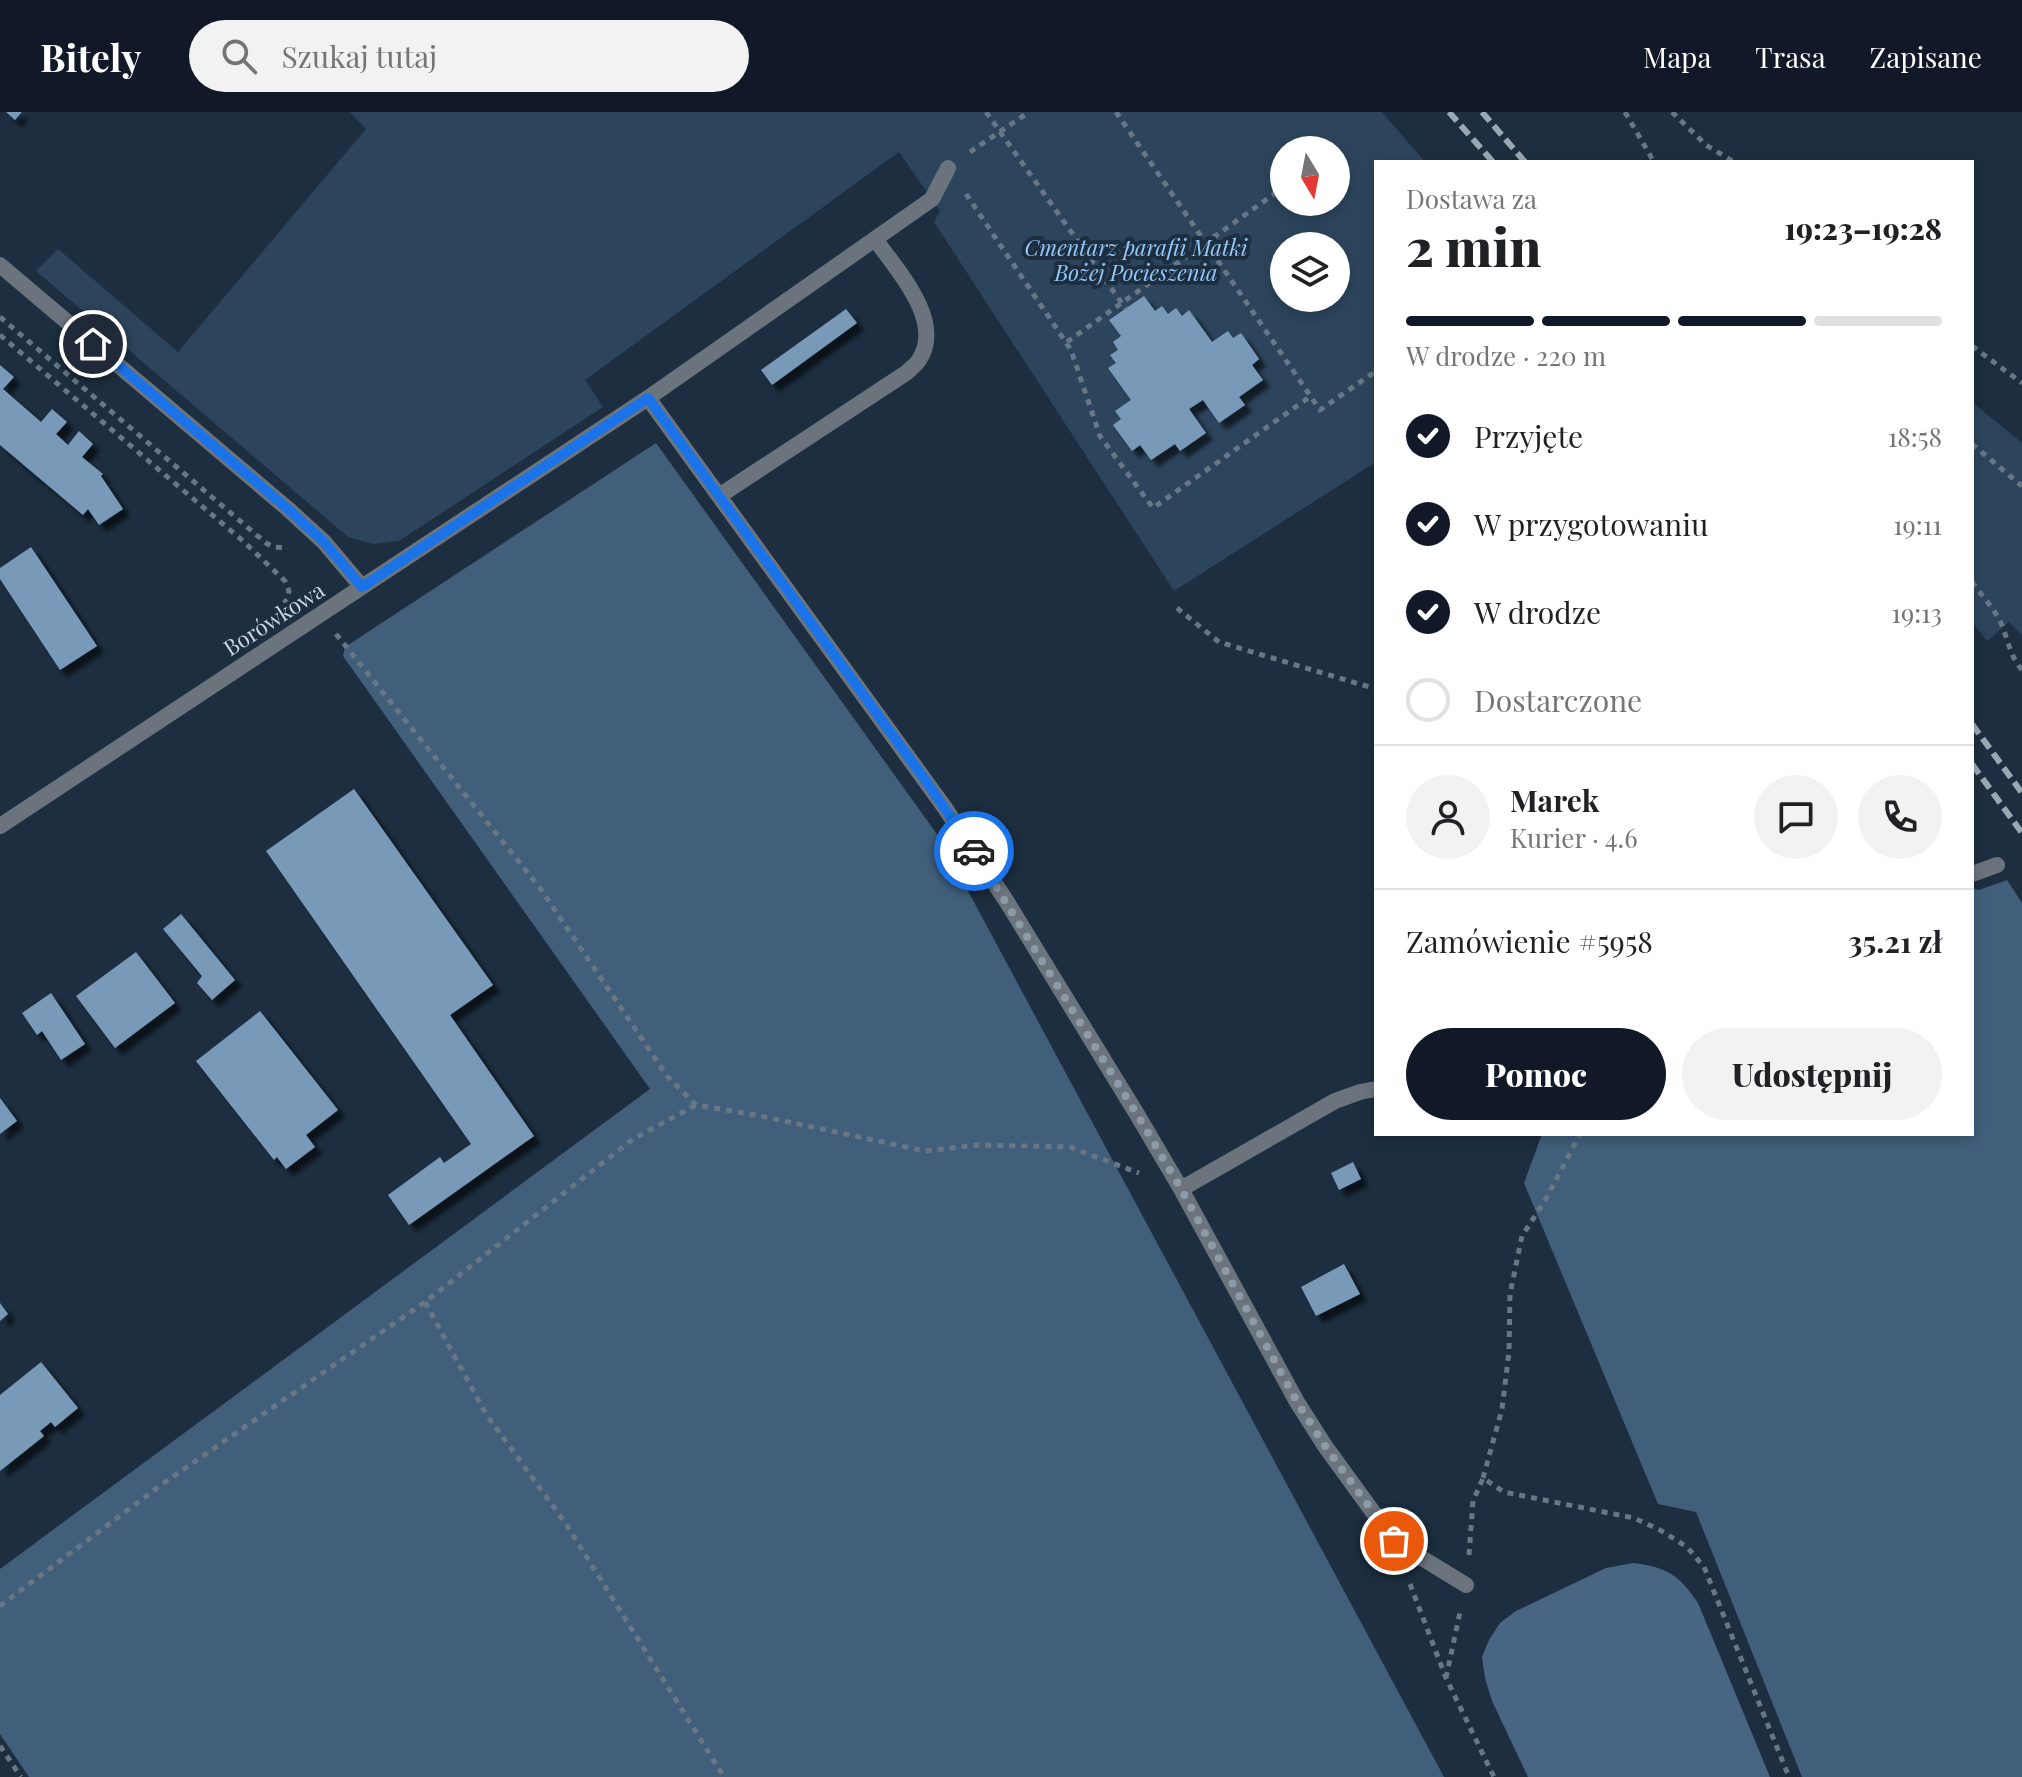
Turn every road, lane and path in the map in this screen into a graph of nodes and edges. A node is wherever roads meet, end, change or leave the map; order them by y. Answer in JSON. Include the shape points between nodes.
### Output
{"nodes":[{"id":1,"x":986,"y":112,"type":"edge"},
{"id":2,"x":1029,"y":112,"type":"edge"},
{"id":3,"x":1116,"y":112,"type":"edge"},
{"id":4,"x":1625,"y":112,"type":"edge"},
{"id":5,"x":1672,"y":112,"type":"edge"},
{"id":6,"x":1000,"y":132,"type":"junction"},
{"id":7,"x":1653,"y":160,"type":"edge"},
{"id":8,"x":1731,"y":160,"type":"edge"},
{"id":9,"x":948,"y":168,"type":"junction"},
{"id":10,"x":1270,"y":197,"type":"edge"},
{"id":11,"x":875,"y":239,"type":"junction"},
{"id":12,"x":1206,"y":241,"type":"junction"},
{"id":13,"x":0,"y":265,"type":"edge"},
{"id":14,"x":1122,"y":302,"type":"junction"},
{"id":15,"x":1126,"y":309,"type":"dead end"},
{"id":16,"x":0,"y":317,"type":"edge"},
{"id":17,"x":0,"y":335,"type":"edge"},
{"id":18,"x":1066,"y":342,"type":"junction"},
{"id":19,"x":1974,"y":347,"type":"edge"},
{"id":20,"x":1374,"y":372,"type":"edge"},
{"id":21,"x":2022,"y":383,"type":"edge"},
{"id":22,"x":1311,"y":396,"type":"junction"},
{"id":23,"x":648,"y":398,"type":"junction"},
{"id":24,"x":1974,"y":446,"type":"edge"},
{"id":25,"x":2022,"y":486,"type":"edge"},
{"id":26,"x":719,"y":496,"type":"junction"},
{"id":27,"x":324,"y":542,"type":"junction"},
{"id":28,"x":1974,"y":585,"type":"edge"},
{"id":29,"x":362,"y":587,"type":"junction"},
{"id":30,"x":281,"y":606,"type":"dead end"},
{"id":31,"x":1177,"y":608,"type":"dead end"},
{"id":32,"x":320,"y":615,"type":"junction"},
{"id":33,"x":2022,"y":670,"type":"edge"},
{"id":34,"x":1374,"y":688,"type":"edge"},
{"id":35,"x":0,"y":826,"type":"edge"},
{"id":36,"x":1997,"y":865,"type":"dead end"},
{"id":37,"x":1974,"y":873,"type":"edge"},
{"id":38,"x":1374,"y":1089,"type":"edge"},
{"id":39,"x":696,"y":1105,"type":"junction"},
{"id":40,"x":1579,"y":1136,"type":"edge"},
{"id":41,"x":1181,"y":1189,"type":"junction"},
{"id":42,"x":425,"y":1302,"type":"junction"},
{"id":43,"x":1483,"y":1478,"type":"junction"},
{"id":44,"x":1394,"y":1541,"type":"junction"},
{"id":45,"x":1466,"y":1585,"type":"junction"},
{"id":46,"x":0,"y":1606,"type":"edge"},
{"id":47,"x":1446,"y":1678,"type":"junction"},
{"id":48,"x":0,"y":1746,"type":"edge"},
{"id":49,"x":21,"y":1777,"type":"edge"},
{"id":50,"x":724,"y":1777,"type":"edge"},
{"id":51,"x":1494,"y":1777,"type":"edge"},
{"id":52,"x":1789,"y":1777,"type":"edge"}],
"edges":[{"from":1,"to":6,"type":"path"},
{"from":2,"to":6,"type":"path"},
{"from":3,"to":12,"type":"path"},
{"from":4,"to":7,"type":"path"},
{"from":5,"to":8,"type":"path","via":[[1706,145]]},
{"from":6,"to":9,"type":"path"},
{"from":6,"to":14,"type":"path"},
{"from":9,"to":11,"type":"street","name":"Borówkowa","via":[[932,199]]},
{"from":9,"to":18,"type":"path"},
{"from":10,"to":12,"type":"path"},
{"from":11,"to":23,"type":"street","name":"Borówkowa"},
{"from":11,"to":26,"type":"street","via":[[925,317],[927,340],[920,359]]},
{"from":12,"to":14,"type":"path"},
{"from":12,"to":22,"type":"path"},
{"from":13,"to":27,"type":"street"},
{"from":14,"to":15,"type":"path"},
{"from":14,"to":18,"type":"path"},
{"from":16,"to":27,"type":"path","via":[[266,543],[292,548]]},
{"from":17,"to":30,"type":"path","via":[[285,581],[288,598]]},
{"from":18,"to":22,"type":"path","via":[[1100,436],[1153,508]]},
{"from":19,"to":21,"type":"path"},
{"from":20,"to":22,"type":"path","via":[[1320,410]]},
{"from":23,"to":26,"type":"street"},
{"from":23,"to":29,"type":"street","name":"Borówkowa"},
{"from":24,"to":25,"type":"path"},
{"from":26,"to":41,"type":"street","via":[[973,850]]},
{"from":27,"to":29,"type":"street"},
{"from":28,"to":33,"type":"path","via":[[1998,618]]},
{"from":29,"to":32,"type":"street","name":"Borówkowa"},
{"from":31,"to":34,"type":"path","via":[[1219,642]]},
{"from":32,"to":35,"type":"street","name":"Borówkowa"},
{"from":32,"to":39,"type":"path","via":[[540,888],[667,1076]]},
{"from":36,"to":37,"type":"street"},
{"from":38,"to":41,"type":"street","via":[[1335,1101]]},
{"from":39,"to":41,"type":"path","via":[[925,1151],[978,1145],[1070,1147]]},
{"from":39,"to":42,"type":"path","via":[[633,1139]]},
{"from":40,"to":43,"type":"path","via":[[1522,1236],[1510,1294],[1502,1409]]},
{"from":41,"to":44,"type":"street","via":[[1297,1402]]},
{"from":42,"to":46,"type":"path","via":[[161,1485]]},
{"from":42,"to":50,"type":"path","via":[[486,1414],[566,1524]]},
{"from":43,"to":45,"type":"path","via":[[1473,1501]]},
{"from":43,"to":52,"type":"path","via":[[1504,1492],[1634,1518],[1687,1547],[1704,1567]]},
{"from":44,"to":45,"type":"street"},
{"from":44,"to":47,"type":"path"},
{"from":45,"to":47,"type":"path"},
{"from":47,"to":51,"type":"path"},
{"from":48,"to":49,"type":"path"}]}
